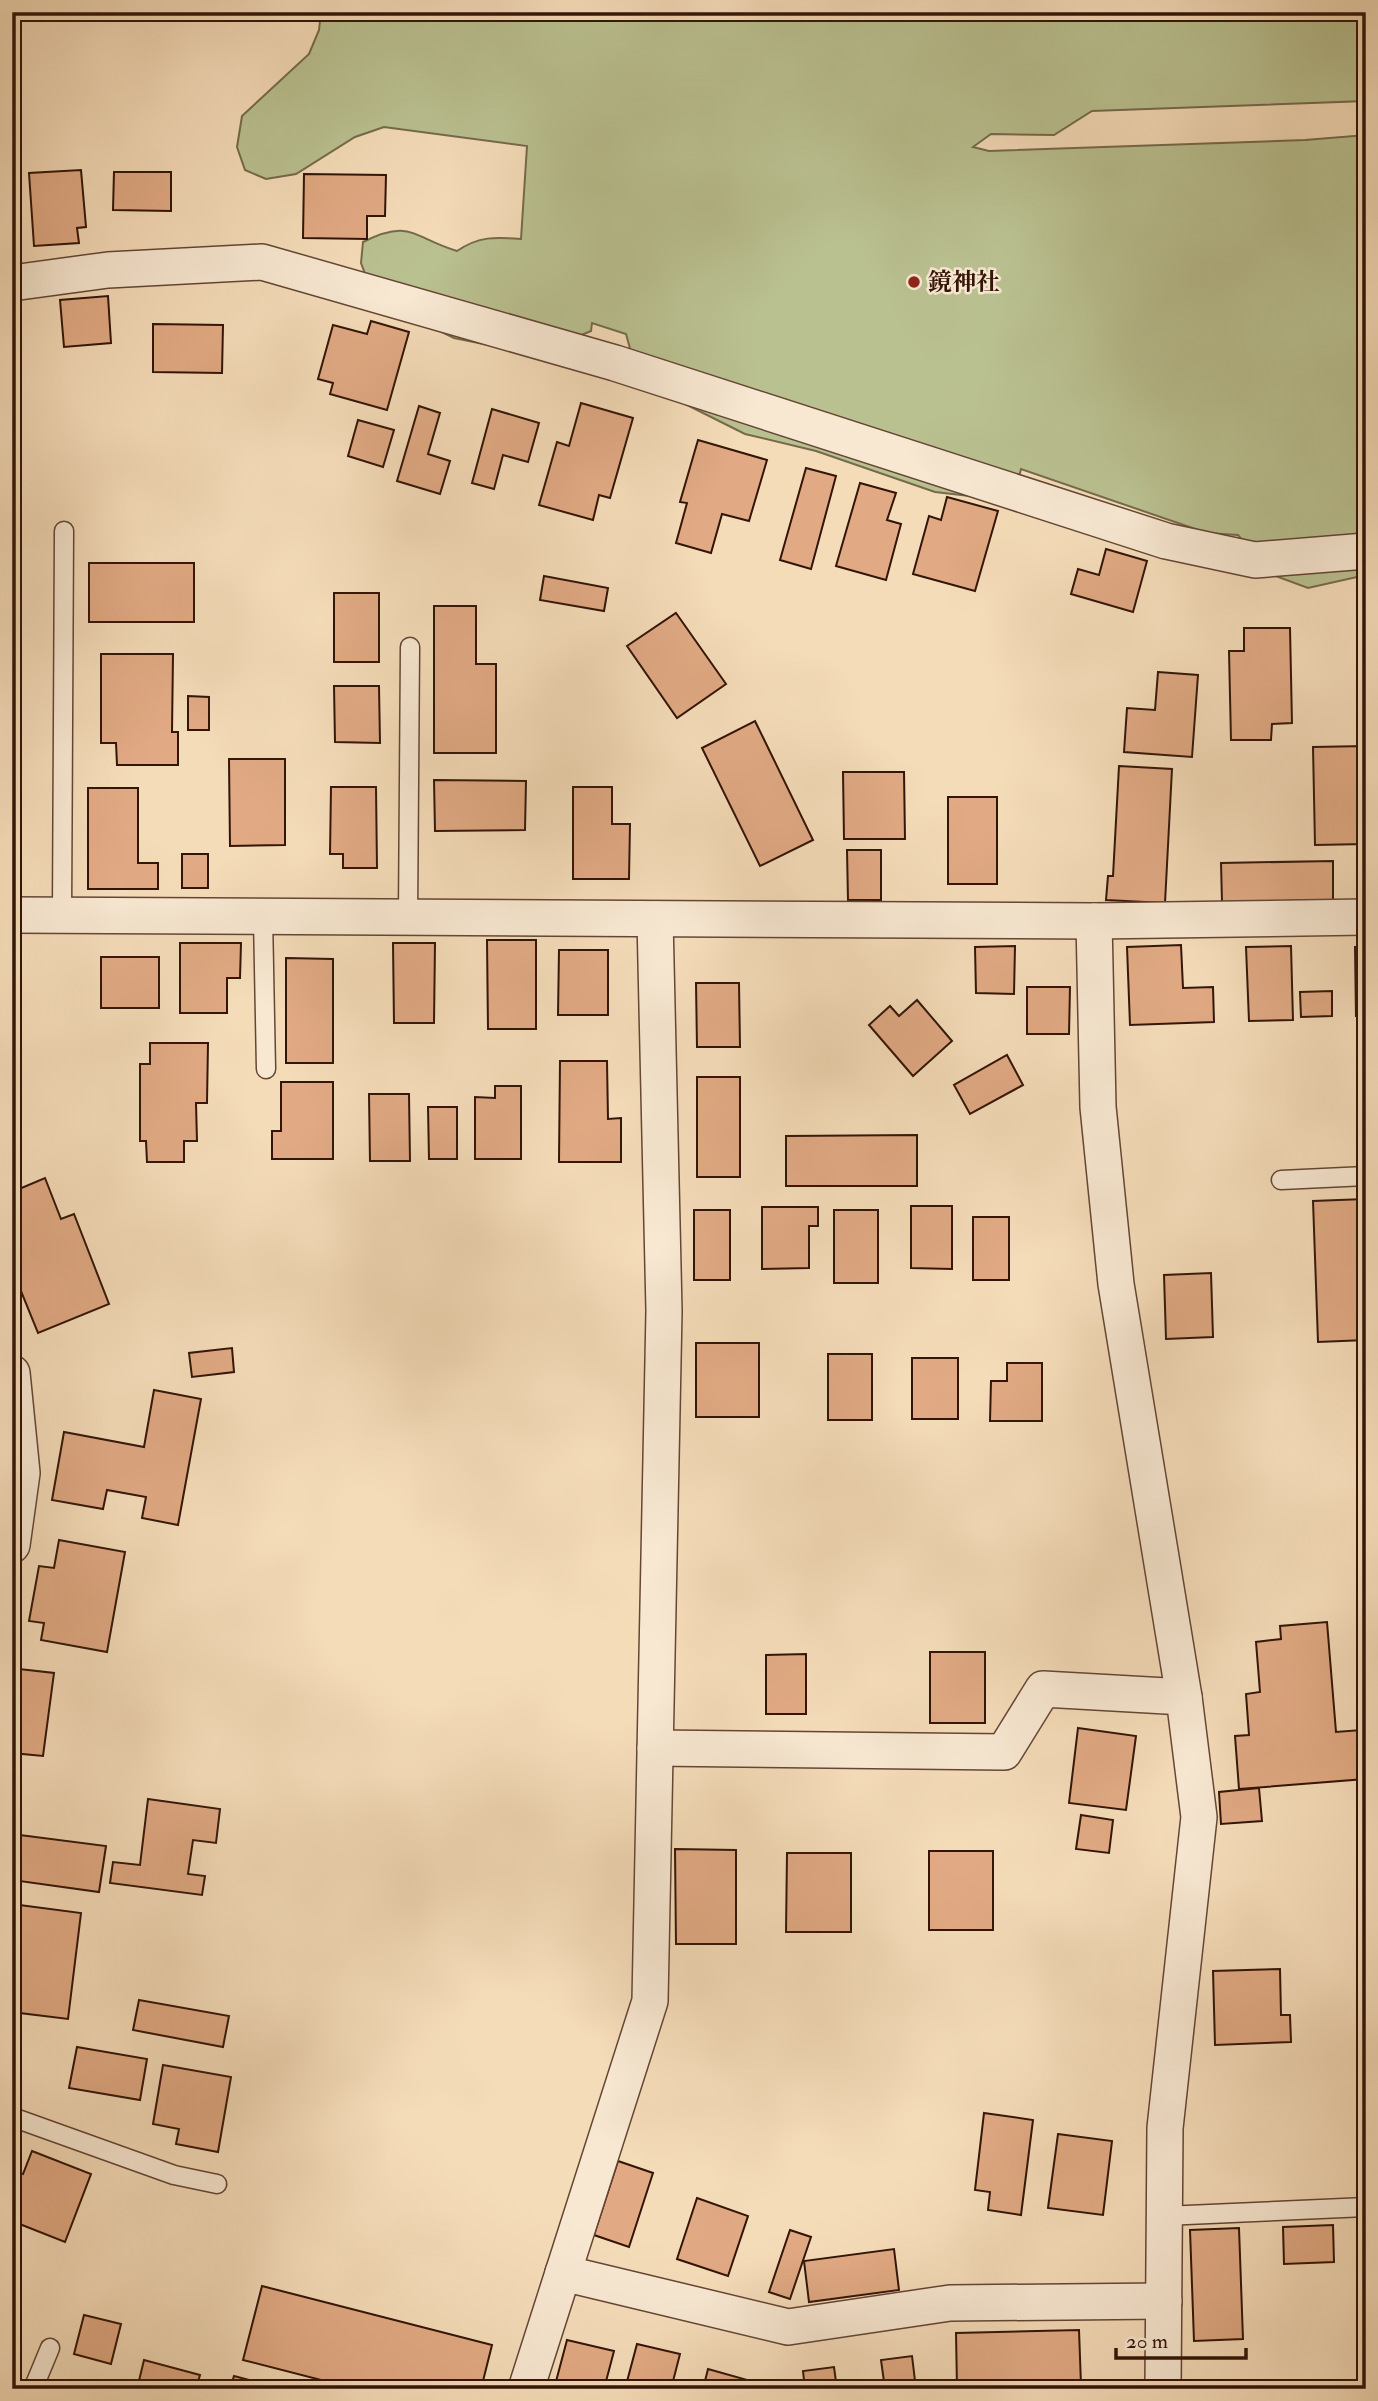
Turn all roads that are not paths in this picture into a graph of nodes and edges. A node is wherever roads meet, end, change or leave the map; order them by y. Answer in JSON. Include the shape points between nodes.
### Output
{"nodes":[{"id":1,"x":12,"y":274,"type":"edge"},
{"id":2,"x":13,"y":282,"type":"edge"},
{"id":3,"x":64,"y":531,"type":"dead end"},
{"id":4,"x":1366,"y":551,"type":"edge"},
{"id":5,"x":410,"y":647,"type":"dead end"},
{"id":6,"x":12,"y":915,"type":"edge"},
{"id":7,"x":62,"y":915,"type":"junction"},
{"id":8,"x":263,"y":916,"type":"junction"},
{"id":9,"x":1366,"y":916,"type":"edge"},
{"id":10,"x":408,"y":917,"type":"junction"},
{"id":11,"x":655,"y":919,"type":"junction"},
{"id":12,"x":1094,"y":921,"type":"junction"},
{"id":13,"x":266,"y":1069,"type":"dead end"},
{"id":14,"x":1366,"y":1176,"type":"edge"},
{"id":15,"x":1281,"y":1180,"type":"dead end"},
{"id":16,"x":12,"y":1373,"type":"edge"},
{"id":17,"x":12,"y":1545,"type":"edge"},
{"id":18,"x":1184,"y":1697,"type":"junction"},
{"id":19,"x":655,"y":1748,"type":"junction"},
{"id":20,"x":12,"y":2117,"type":"edge"},
{"id":21,"x":216,"y":2184,"type":"dead end"},
{"id":22,"x":1366,"y":2207,"type":"edge"},
{"id":23,"x":1164,"y":2216,"type":"junction"},
{"id":24,"x":563,"y":2273,"type":"junction"},
{"id":25,"x":1164,"y":2301,"type":"junction"},
{"id":26,"x":50,"y":2348,"type":"dead end"},
{"id":27,"x":33,"y":2389,"type":"edge"},
{"id":28,"x":526,"y":2389,"type":"edge"},
{"id":29,"x":1163,"y":2389,"type":"edge"}],
"edges":[{"from":1,"to":2,"type":"lane"},
{"from":2,"to":4,"type":"street","via":[[108,270],[262,262],[615,363],[1166,541],[1255,560]]},
{"from":3,"to":7,"type":"lane"},
{"from":5,"to":10,"type":"lane"},
{"from":6,"to":7,"type":"street"},
{"from":7,"to":8,"type":"street"},
{"from":8,"to":10,"type":"street"},
{"from":8,"to":13,"type":"lane"},
{"from":9,"to":12,"type":"street"},
{"from":10,"to":11,"type":"street"},
{"from":11,"to":12,"type":"street"},
{"from":11,"to":19,"type":"street","via":[[664,1311]]},
{"from":12,"to":18,"type":"street","via":[[1098,1107],[1116,1284]]},
{"from":14,"to":15,"type":"lane"},
{"from":16,"to":17,"type":"street","via":[[22,1474]]},
{"from":18,"to":19,"type":"street","via":[[1043,1689],[1004,1752]]},
{"from":18,"to":23,"type":"street","via":[[1199,1816],[1165,2128]]},
{"from":19,"to":24,"type":"street","via":[[650,2001]]},
{"from":20,"to":21,"type":"lane","via":[[174,2175]]},
{"from":22,"to":23,"type":"lane"},
{"from":23,"to":25,"type":"street"},
{"from":24,"to":25,"type":"street","via":[[788,2326],[950,2303]]},
{"from":24,"to":28,"type":"street"},
{"from":25,"to":29,"type":"street"},
{"from":26,"to":27,"type":"lane"}]}
